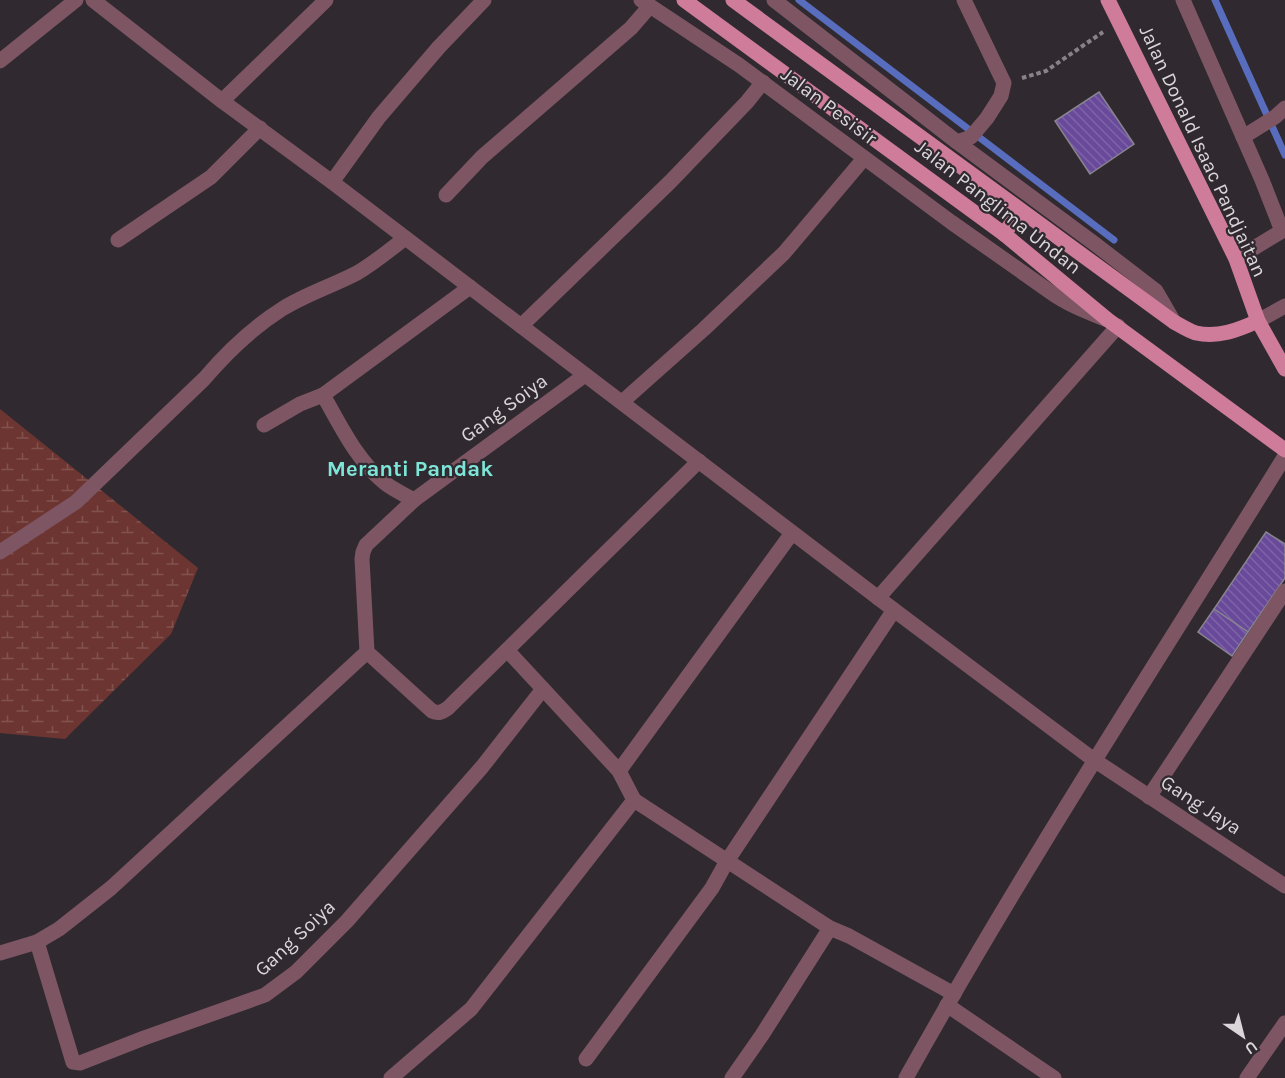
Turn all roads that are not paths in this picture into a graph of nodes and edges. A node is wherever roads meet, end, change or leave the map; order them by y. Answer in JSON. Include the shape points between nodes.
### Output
{"nodes":[{"id":1,"x":75,"y":0,"type":"edge"},
{"id":2,"x":93,"y":0,"type":"edge"},
{"id":3,"x":326,"y":0,"type":"edge"},
{"id":4,"x":484,"y":0,"type":"edge"},
{"id":5,"x":684,"y":0,"type":"edge"},
{"id":6,"x":734,"y":0,"type":"edge"},
{"id":7,"x":964,"y":0,"type":"edge"},
{"id":8,"x":1108,"y":0,"type":"edge"},
{"id":9,"x":1183,"y":0,"type":"edge"},
{"id":10,"x":778,"y":3,"type":"edge"},
{"id":11,"x":645,"y":6,"type":"edge"},
{"id":12,"x":766,"y":24,"type":"junction"},
{"id":13,"x":0,"y":61,"type":"edge"},
{"id":14,"x":756,"y":92,"type":"junction"},
{"id":15,"x":222,"y":101,"type":"junction"},
{"id":16,"x":830,"y":107,"type":"junction"},
{"id":17,"x":1280,"y":112,"type":"edge"},
{"id":18,"x":816,"y":123,"type":"junction"},
{"id":19,"x":260,"y":128,"type":"junction"},
{"id":20,"x":1243,"y":137,"type":"junction"},
{"id":21,"x":964,"y":139,"type":"junction"},
{"id":22,"x":859,"y":164,"type":"junction"},
{"id":23,"x":332,"y":182,"type":"junction"},
{"id":24,"x":446,"y":195,"type":"dead end"},
{"id":25,"x":1020,"y":211,"type":"junction"},
{"id":26,"x":1283,"y":231,"type":"edge"},
{"id":27,"x":1004,"y":234,"type":"junction"},
{"id":28,"x":405,"y":238,"type":"junction"},
{"id":29,"x":118,"y":240,"type":"dead end"},
{"id":30,"x":1236,"y":259,"type":"junction"},
{"id":31,"x":470,"y":287,"type":"junction"},
{"id":32,"x":1285,"y":306,"type":"edge"},
{"id":33,"x":1258,"y":321,"type":"junction"},
{"id":34,"x":1174,"y":322,"type":"junction"},
{"id":35,"x":1113,"y":323,"type":"junction"},
{"id":36,"x":521,"y":326,"type":"junction"},
{"id":37,"x":1285,"y":369,"type":"edge"},
{"id":38,"x":585,"y":375,"type":"junction"},
{"id":39,"x":323,"y":395,"type":"junction"},
{"id":40,"x":622,"y":402,"type":"junction"},
{"id":41,"x":264,"y":425,"type":"dead end"},
{"id":42,"x":1285,"y":450,"type":"edge"},
{"id":43,"x":1285,"y":456,"type":"edge"},
{"id":44,"x":699,"y":461,"type":"junction"},
{"id":45,"x":414,"y":500,"type":"junction"},
{"id":46,"x":792,"y":533,"type":"junction"},
{"id":47,"x":0,"y":552,"type":"edge"},
{"id":48,"x":1285,"y":591,"type":"edge"},
{"id":49,"x":878,"y":598,"type":"junction"},
{"id":50,"x":894,"y":610,"type":"junction"},
{"id":51,"x":507,"y":650,"type":"junction"},
{"id":52,"x":367,"y":652,"type":"junction"},
{"id":53,"x":543,"y":689,"type":"junction"},
{"id":54,"x":1094,"y":760,"type":"junction"},
{"id":55,"x":619,"y":771,"type":"junction"},
{"id":56,"x":1149,"y":797,"type":"junction"},
{"id":57,"x":634,"y":800,"type":"junction"},
{"id":58,"x":727,"y":861,"type":"junction"},
{"id":59,"x":1285,"y":886,"type":"edge"},
{"id":60,"x":830,"y":928,"type":"junction"},
{"id":61,"x":37,"y":942,"type":"junction"},
{"id":62,"x":0,"y":953,"type":"edge"},
{"id":63,"x":951,"y":1000,"type":"junction"},
{"id":64,"x":1285,"y":1023,"type":"edge"},
{"id":65,"x":586,"y":1059,"type":"dead end"},
{"id":66,"x":391,"y":1078,"type":"edge"},
{"id":67,"x":732,"y":1078,"type":"edge"},
{"id":68,"x":906,"y":1078,"type":"edge"},
{"id":69,"x":1054,"y":1078,"type":"edge"},
{"id":70,"x":1247,"y":1078,"type":"edge"}],
"edges":[{"from":1,"to":13,"type":"street"},
{"from":2,"to":15,"type":"street","name":"Gang Jaya"},
{"from":3,"to":15,"type":"street"},
{"from":4,"to":23,"type":"street","via":[[379,117]]},
{"from":5,"to":16,"type":"main road","name":"Jalan Panglima Undan"},
{"from":6,"to":12,"type":"main road","name":"Jalan Panglima Undan"},
{"from":7,"to":21,"type":"street","via":[[1004,83],[987,118]]},
{"from":8,"to":30,"type":"main road","name":"Jalan Donald Isaac Pandjaitan"},
{"from":9,"to":20,"type":"street"},
{"from":10,"to":12,"type":"street"},
{"from":10,"to":21,"type":"street"},
{"from":11,"to":14,"type":"street","name":"Jalan Pesisir","via":[[739,64]]},
{"from":11,"to":24,"type":"street","via":[[631,28],[482,157]]},
{"from":12,"to":25,"type":"main road","name":"Jalan Panglima Undan"},
{"from":14,"to":18,"type":"street","name":"Jalan Pesisir"},
{"from":14,"to":36,"type":"street","via":[[670,182]]},
{"from":15,"to":19,"type":"street","name":"Gang Jaya"},
{"from":16,"to":18,"type":"street"},
{"from":16,"to":27,"type":"main road","name":"Jalan Panglima Undan"},
{"from":17,"to":20,"type":"street"},
{"from":18,"to":22,"type":"street","name":"Jalan Pesisir"},
{"from":19,"to":23,"type":"street","name":"Gang Jaya"},
{"from":19,"to":29,"type":"street","via":[[211,177]]},
{"from":20,"to":26,"type":"street"},
{"from":21,"to":34,"type":"street","via":[[1156,291]]},
{"from":22,"to":35,"type":"street","name":"Jalan Pesisir","via":[[1066,303]]},
{"from":22,"to":40,"type":"street","via":[[784,253]]},
{"from":23,"to":28,"type":"street","name":"Gang Jaya"},
{"from":25,"to":27,"type":"main road"},
{"from":25,"to":34,"type":"main road","name":"Jalan Panglima Undan"},
{"from":26,"to":30,"type":"street"},
{"from":27,"to":35,"type":"main road","name":"Jalan Panglima Undan"},
{"from":28,"to":31,"type":"street","name":"Gang Jaya"},
{"from":28,"to":47,"type":"street","via":[[358,272],[284,308],[251,331],[75,502]]},
{"from":30,"to":33,"type":"main road","name":"Jalan Donald Isaac Pandjaitan"},
{"from":31,"to":36,"type":"street","name":"Gang Jaya"},
{"from":31,"to":39,"type":"street"},
{"from":32,"to":33,"type":"street"},
{"from":33,"to":34,"type":"main road","name":"Jalan Panglima Undan","via":[[1215,336],[1194,333]]},
{"from":33,"to":37,"type":"main road","name":"Jalan Donald Isaac Pandjaitan"},
{"from":35,"to":42,"type":"main road","name":"Jalan Panglima Undan"},
{"from":35,"to":49,"type":"street"},
{"from":36,"to":38,"type":"street","name":"Gang Jaya"},
{"from":38,"to":40,"type":"street","name":"Gang Jaya"},
{"from":38,"to":45,"type":"street","name":"Gang Soiya"},
{"from":39,"to":41,"type":"street"},
{"from":39,"to":45,"type":"street","via":[[369,468],[386,484]]},
{"from":40,"to":44,"type":"street","name":"Gang Jaya"},
{"from":43,"to":54,"type":"street"},
{"from":44,"to":46,"type":"street","name":"Gang Jaya"},
{"from":44,"to":51,"type":"street"},
{"from":45,"to":52,"type":"street","name":"Gang Soiya","via":[[366,544],[363,552]]},
{"from":46,"to":49,"type":"street","name":"Gang Jaya"},
{"from":46,"to":55,"type":"street"},
{"from":48,"to":56,"type":"street"},
{"from":49,"to":50,"type":"street","name":"Gang Jaya"},
{"from":50,"to":54,"type":"street","name":"Gang Jaya"},
{"from":50,"to":58,"type":"street"},
{"from":51,"to":52,"type":"street","via":[[448,708],[437,713]]},
{"from":51,"to":53,"type":"street"},
{"from":52,"to":61,"type":"street","via":[[111,888]]},
{"from":53,"to":55,"type":"street"},
{"from":53,"to":61,"type":"street","name":"Gang Soiya","via":[[482,767],[347,921],[296,972],[265,995],[80,1063],[73,1062]]},
{"from":54,"to":56,"type":"street","name":"Gang Jaya"},
{"from":54,"to":63,"type":"street"},
{"from":55,"to":57,"type":"street"},
{"from":56,"to":59,"type":"street","name":"Gang Jaya"},
{"from":57,"to":58,"type":"street"},
{"from":57,"to":66,"type":"street","via":[[471,1009]]},
{"from":58,"to":60,"type":"street"},
{"from":58,"to":65,"type":"street","via":[[712,888]]},
{"from":60,"to":63,"type":"street"},
{"from":60,"to":67,"type":"street"},
{"from":61,"to":62,"type":"street"},
{"from":63,"to":68,"type":"street"},
{"from":63,"to":69,"type":"street"},
{"from":64,"to":70,"type":"street"}]}
